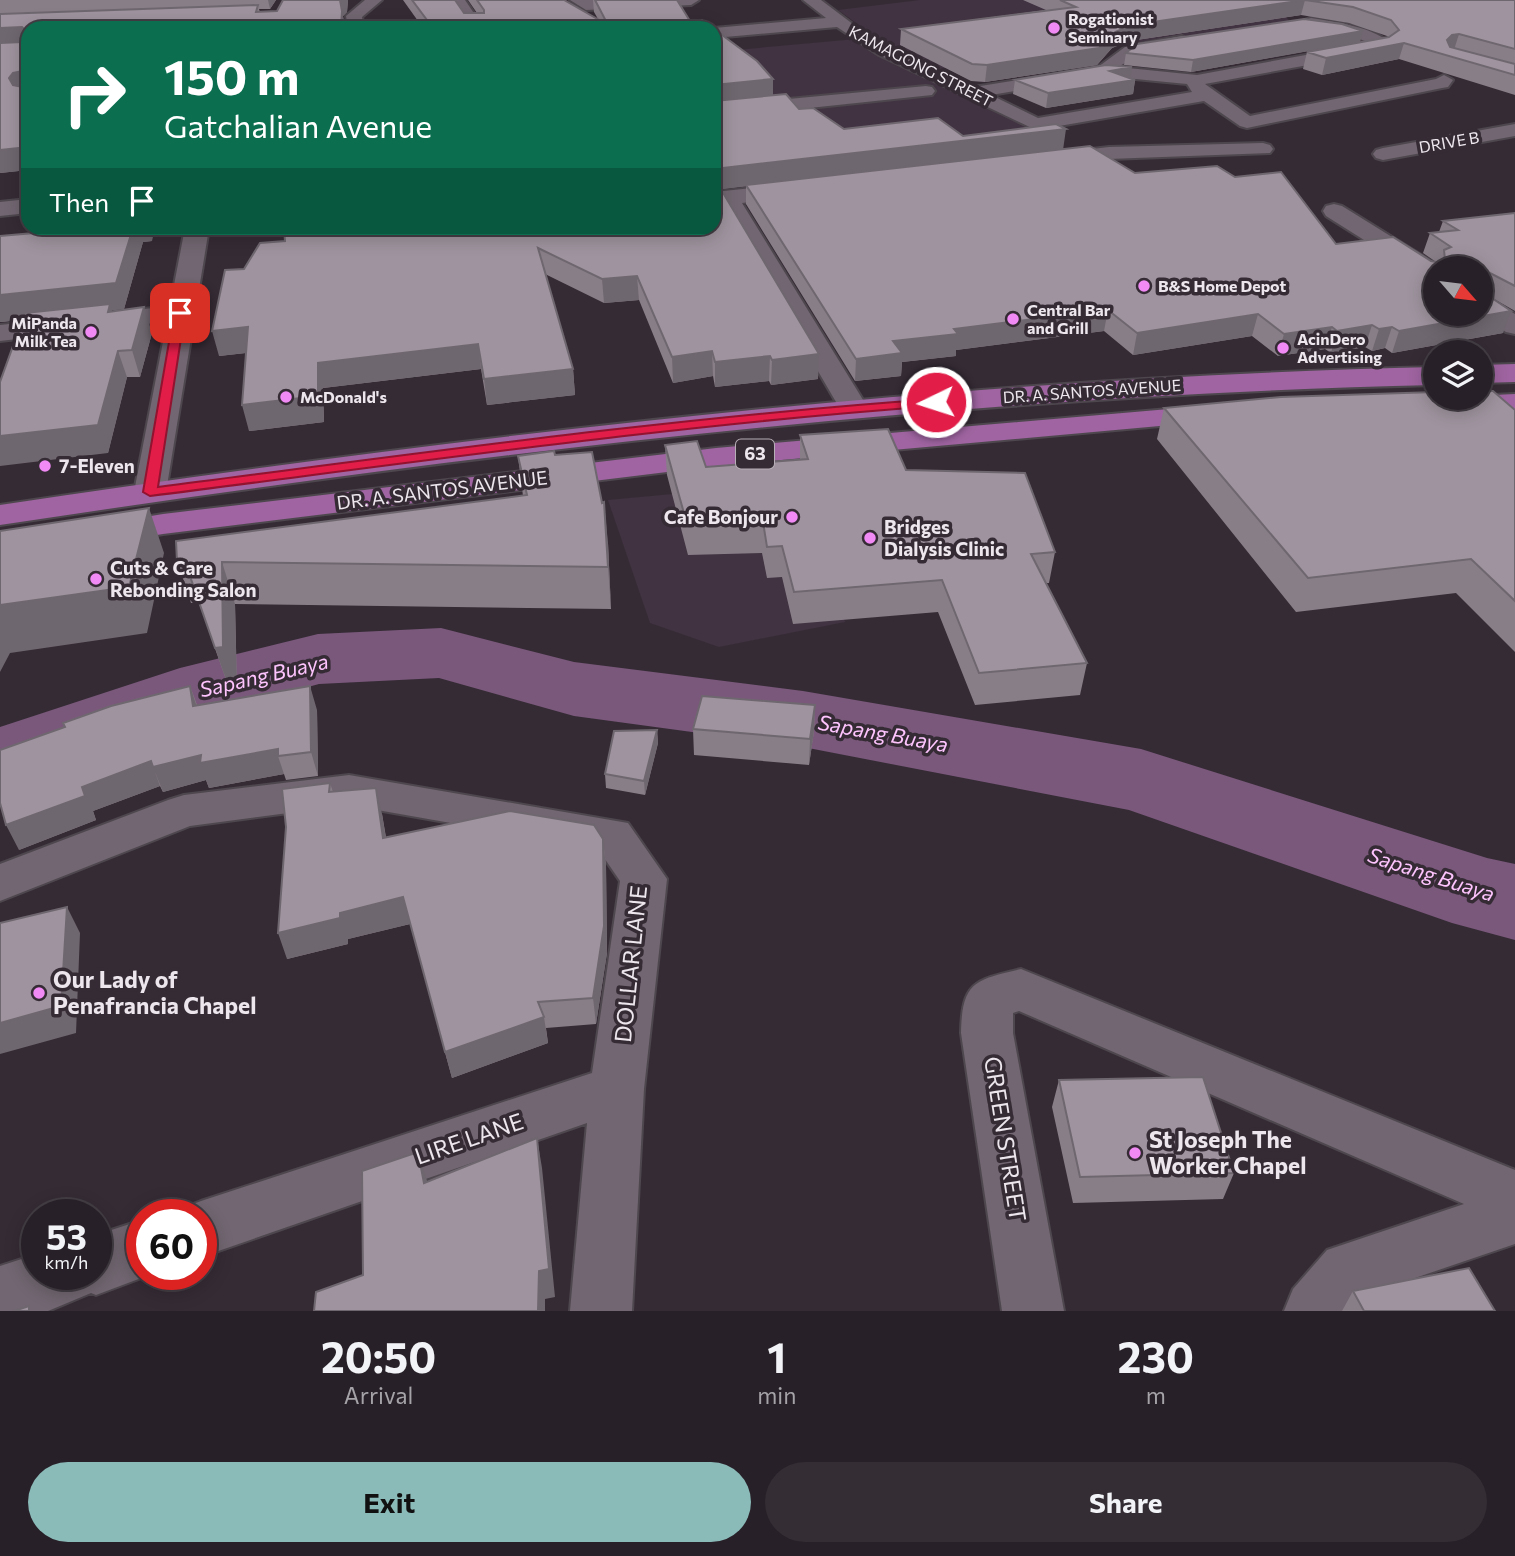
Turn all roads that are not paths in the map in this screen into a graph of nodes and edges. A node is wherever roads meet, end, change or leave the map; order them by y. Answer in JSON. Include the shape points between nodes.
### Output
{"nodes":[{"id":1,"x":374,"y":0,"type":"edge"},
{"id":2,"x":457,"y":0,"type":"edge"},
{"id":3,"x":578,"y":0,"type":"edge"},
{"id":4,"x":691,"y":0,"type":"edge"},
{"id":5,"x":811,"y":0,"type":"edge"},
{"id":6,"x":355,"y":21,"type":"edge"},
{"id":7,"x":471,"y":21,"type":"edge"},
{"id":8,"x":839,"y":22,"type":"junction"},
{"id":9,"x":1290,"y":24,"type":"edge"},
{"id":10,"x":721,"y":32,"type":"edge"},
{"id":11,"x":1197,"y":39,"type":"edge"},
{"id":12,"x":1357,"y":53,"type":"junction"},
{"id":13,"x":1394,"y":64,"type":"edge"},
{"id":14,"x":1104,"y":71,"type":"junction"},
{"id":15,"x":1419,"y":72,"type":"edge"},
{"id":16,"x":1202,"y":88,"type":"junction"},
{"id":17,"x":926,"y":91,"type":"dead end"},
{"id":18,"x":973,"y":93,"type":"junction"},
{"id":19,"x":721,"y":111,"type":"edge"},
{"id":20,"x":1515,"y":130,"type":"edge"},
{"id":21,"x":1263,"y":149,"type":"dead end"},
{"id":22,"x":1383,"y":154,"type":"dead end"},
{"id":23,"x":1027,"y":163,"type":"edge"},
{"id":24,"x":817,"y":188,"type":"edge"},
{"id":25,"x":721,"y":198,"type":"edge"},
{"id":26,"x":21,"y":207,"type":"edge"},
{"id":27,"x":0,"y":209,"type":"edge"},
{"id":28,"x":1334,"y":211,"type":"dead end"},
{"id":29,"x":196,"y":235,"type":"edge"},
{"id":30,"x":1423,"y":267,"type":"edge"},
{"id":31,"x":1493,"y":312,"type":"edge"},
{"id":32,"x":180,"y":313,"type":"junction"},
{"id":33,"x":1515,"y":326,"type":"edge"},
{"id":34,"x":0,"y":333,"type":"edge"},
{"id":35,"x":1515,"y":373,"type":"edge"},
{"id":36,"x":1493,"y":374,"type":"edge"},
{"id":37,"x":1423,"y":376,"type":"edge"},
{"id":38,"x":1101,"y":390,"type":"junction"},
{"id":39,"x":1515,"y":403,"type":"edge"},
{"id":40,"x":1421,"y":406,"type":"edge"},
{"id":41,"x":853,"y":408,"type":"junction"},
{"id":42,"x":1247,"y":412,"type":"edge"},
{"id":43,"x":1129,"y":421,"type":"junction"},
{"id":44,"x":150,"y":492,"type":"junction"},
{"id":45,"x":0,"y":515,"type":"edge"},
{"id":46,"x":0,"y":551,"type":"edge"},
{"id":47,"x":0,"y":883,"type":"edge"},
{"id":48,"x":617,"y":1089,"type":"junction"},
{"id":49,"x":1515,"y":1198,"type":"edge"},
{"id":50,"x":1515,"y":1216,"type":"edge"},
{"id":51,"x":217,"y":1224,"type":"edge"},
{"id":52,"x":21,"y":1290,"type":"edge"},
{"id":53,"x":0,"y":1297,"type":"edge"},
{"id":54,"x":601,"y":1311,"type":"edge"},
{"id":55,"x":1033,"y":1311,"type":"edge"},
{"id":56,"x":1315,"y":1311,"type":"edge"}],
"edges":[{"from":1,"to":6,"type":"street","via":[[354,16]]},
{"from":2,"to":7,"type":"street"},
{"from":3,"to":4,"type":"street","via":[[586,5]]},
{"from":5,"to":8,"type":"street","name":"KAMAGONG STREET"},
{"from":8,"to":10,"type":"street"},
{"from":8,"to":18,"type":"street","name":"KAMAGONG STREET","via":[[885,51]]},
{"from":9,"to":12,"type":"street","via":[[1321,23],[1384,46]]},
{"from":11,"to":14,"type":"street","via":[[1130,49]]},
{"from":12,"to":13,"type":"street"},
{"from":12,"to":16,"type":"street"},
{"from":14,"to":16,"type":"street"},
{"from":14,"to":18,"type":"street"},
{"from":15,"to":16,"type":"street","via":[[1444,80],[1247,122]]},
{"from":16,"to":18,"type":"street","name":"KAMAGONG STREET","via":[[1036,124]]},
{"from":17,"to":19,"type":"street"},
{"from":20,"to":22,"type":"street","name":"DRIVE B"},
{"from":21,"to":23,"type":"street","via":[[1109,153]]},
{"from":24,"to":25,"type":"street"},
{"from":25,"to":41,"type":"street"},
{"from":26,"to":27,"type":"street"},
{"from":28,"to":30,"type":"street"},
{"from":29,"to":32,"type":"street"},
{"from":31,"to":33,"type":"street"},
{"from":32,"to":34,"type":"street"},
{"from":32,"to":44,"type":"street"},
{"from":35,"to":36,"type":"main road"},
{"from":37,"to":38,"type":"main road","name":"DR. A. SANTOS AVENUE","number":"63"},
{"from":38,"to":41,"type":"main road","name":"DR. A. SANTOS AVENUE","number":"63"},
{"from":38,"to":43,"type":"main road"},
{"from":39,"to":40,"type":"main road"},
{"from":41,"to":44,"type":"main road","name":"DR. A. SANTOS AVENUE","number":"63"},
{"from":42,"to":43,"type":"main road","name":"DR. A. SANTOS AVENUE","number":"63"},
{"from":43,"to":46,"type":"main road","name":"DR. A. SANTOS AVENUE","number":"63","via":[[716,457],[163,524]]},
{"from":44,"to":45,"type":"main road","name":"DR. A. SANTOS AVENUE","number":"63"},
{"from":47,"to":48,"type":"street","name":"DOLLAR LANE","via":[[184,811],[349,790],[612,835],[644,879]]},
{"from":48,"to":51,"type":"street","name":"LIRE LANE"},
{"from":48,"to":54,"type":"street","name":"DOLLAR LANE"},
{"from":49,"to":55,"type":"street","name":"GREEN STREET","via":[[1021,990],[999,995],[987,1005],[987,1033]]},
{"from":50,"to":56,"type":"street","via":[[1348,1271]]},
{"from":52,"to":53,"type":"street"}]}
